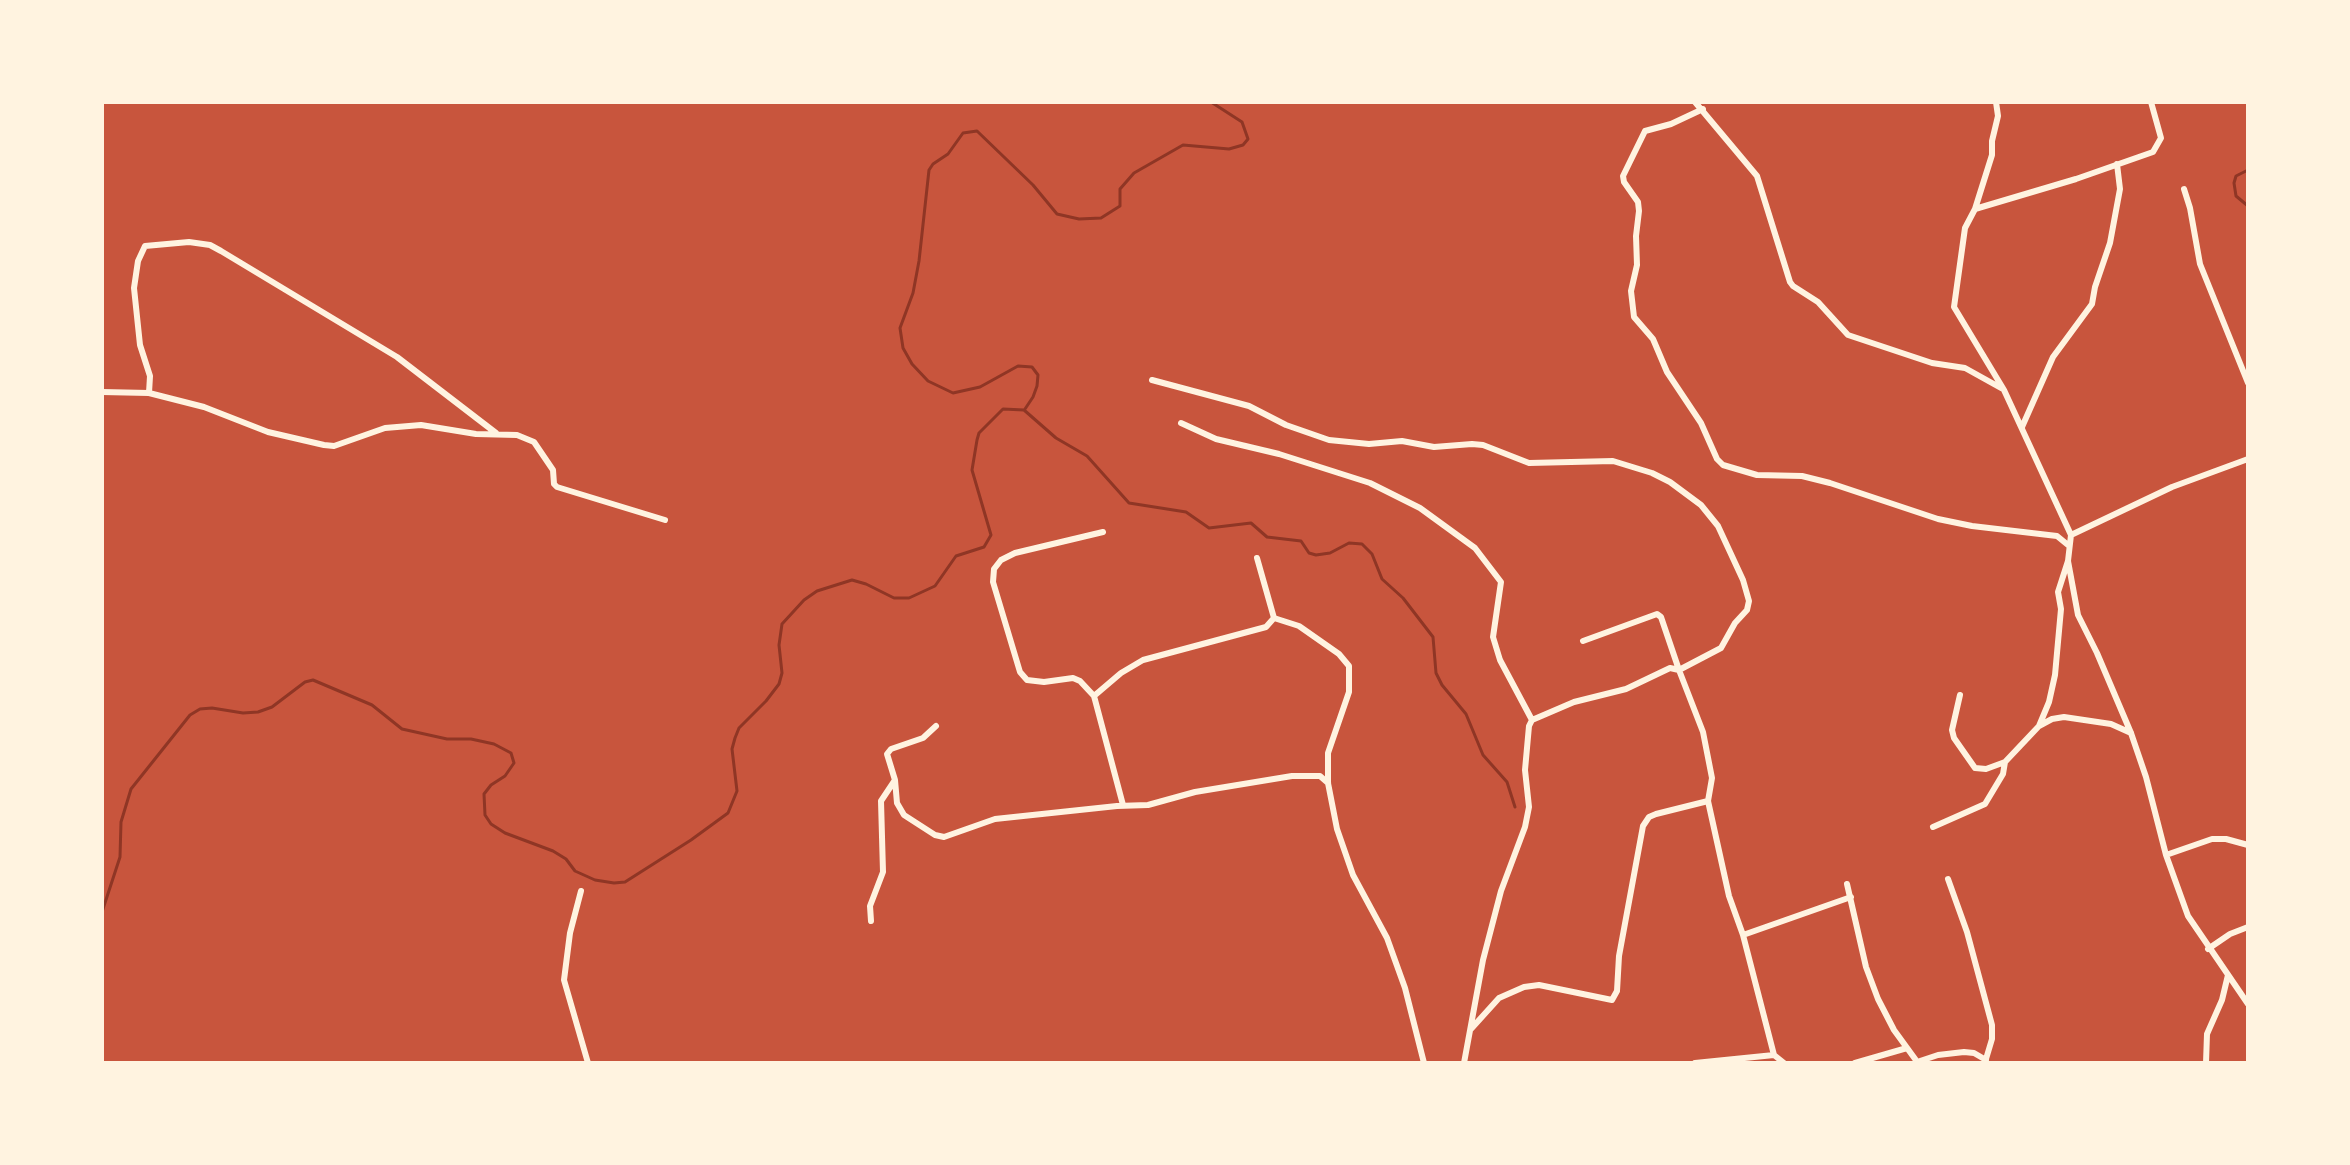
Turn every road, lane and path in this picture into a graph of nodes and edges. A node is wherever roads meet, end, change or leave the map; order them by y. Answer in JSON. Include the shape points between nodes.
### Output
{"nodes":[{"id":1,"x":1695,"y":102,"type":"edge"},
{"id":2,"x":1996,"y":102,"type":"edge"},
{"id":3,"x":2151,"y":102,"type":"edge"},
{"id":4,"x":1703,"y":109,"type":"junction"},
{"id":5,"x":2117,"y":164,"type":"junction"},
{"id":6,"x":2184,"y":189,"type":"dead end"},
{"id":7,"x":1975,"y":209,"type":"junction"},
{"id":8,"x":1152,"y":380,"type":"dead end"},
{"id":9,"x":2248,"y":383,"type":"edge"},
{"id":10,"x":2004,"y":390,"type":"junction"},
{"id":11,"x":102,"y":392,"type":"edge"},
{"id":12,"x":149,"y":393,"type":"junction"},
{"id":13,"x":1181,"y":423,"type":"dead end"},
{"id":14,"x":2022,"y":427,"type":"junction"},
{"id":15,"x":496,"y":433,"type":"junction"},
{"id":16,"x":2248,"y":459,"type":"edge"},
{"id":17,"x":665,"y":520,"type":"dead end"},
{"id":18,"x":1103,"y":532,"type":"dead end"},
{"id":19,"x":2071,"y":535,"type":"junction"},
{"id":20,"x":2068,"y":545,"type":"junction"},
{"id":21,"x":1257,"y":558,"type":"dead end"},
{"id":22,"x":2068,"y":561,"type":"junction"},
{"id":23,"x":1274,"y":618,"type":"junction"},
{"id":24,"x":1583,"y":641,"type":"dead end"},
{"id":25,"x":1679,"y":670,"type":"junction"},
{"id":26,"x":1960,"y":695,"type":"dead end"},
{"id":27,"x":1094,"y":696,"type":"junction"},
{"id":28,"x":1532,"y":720,"type":"junction"},
{"id":29,"x":936,"y":726,"type":"dead end"},
{"id":30,"x":2039,"y":726,"type":"junction"},
{"id":31,"x":2131,"y":733,"type":"junction"},
{"id":32,"x":2005,"y":762,"type":"junction"},
{"id":33,"x":895,"y":780,"type":"junction"},
{"id":34,"x":1328,"y":783,"type":"junction"},
{"id":35,"x":1708,"y":801,"type":"junction"},
{"id":36,"x":1123,"y":805,"type":"junction"},
{"id":37,"x":1933,"y":827,"type":"dead end"},
{"id":38,"x":2248,"y":845,"type":"edge"},
{"id":39,"x":2166,"y":855,"type":"junction"},
{"id":40,"x":1948,"y":879,"type":"dead end"},
{"id":41,"x":1847,"y":884,"type":"dead end"},
{"id":42,"x":581,"y":891,"type":"dead end"},
{"id":43,"x":1851,"y":897,"type":"junction"},
{"id":44,"x":871,"y":921,"type":"dead end"},
{"id":45,"x":2248,"y":927,"type":"edge"},
{"id":46,"x":1743,"y":935,"type":"junction"},
{"id":47,"x":2208,"y":949,"type":"junction"},
{"id":48,"x":2228,"y":975,"type":"junction"},
{"id":49,"x":2248,"y":1004,"type":"edge"},
{"id":50,"x":1471,"y":1029,"type":"junction"},
{"id":51,"x":1907,"y":1048,"type":"junction"},
{"id":52,"x":1774,"y":1055,"type":"junction"},
{"id":53,"x":1986,"y":1061,"type":"edge"},
{"id":54,"x":1701,"y":1062,"type":"edge"},
{"id":55,"x":588,"y":1063,"type":"edge"},
{"id":56,"x":1424,"y":1063,"type":"edge"},
{"id":57,"x":1464,"y":1063,"type":"edge"},
{"id":58,"x":1784,"y":1063,"type":"edge"},
{"id":59,"x":1855,"y":1063,"type":"edge"},
{"id":60,"x":1917,"y":1063,"type":"edge"},
{"id":61,"x":2206,"y":1063,"type":"edge"}],
"edges":[{"from":1,"to":4,"type":"street"},
{"from":2,"to":7,"type":"street","via":[[1992,155]]},
{"from":3,"to":5,"type":"street","via":[[2160,131],[2158,146]]},
{"from":4,"to":10,"type":"street","via":[[1757,176],[1793,286],[1818,302],[1848,335],[1970,370]]},
{"from":4,"to":20,"type":"street","via":[[1645,131],[1623,176],[1638,202],[1634,317],[1658,347],[1717,459],[1757,475],[1830,483],[1938,519],[2057,536]]},
{"from":5,"to":7,"type":"street"},
{"from":5,"to":14,"type":"street","via":[[2120,189],[2092,304],[2053,357]]},
{"from":6,"to":9,"type":"street","via":[[2200,264]]},
{"from":7,"to":10,"type":"street","via":[[1965,228],[1954,307]]},
{"from":8,"to":25,"type":"street","via":[[1249,406],[1329,440],[1483,445],[1529,463],[1613,461],[1670,482],[1718,526],[1749,601],[1721,648]]},
{"from":10,"to":14,"type":"street"},
{"from":11,"to":12,"type":"street"},
{"from":12,"to":15,"type":"street","via":[[324,445],[385,428],[421,425]]},
{"from":12,"to":15,"type":"street","via":[[134,288],[138,261],[145,246],[189,242],[221,251],[397,357]]},
{"from":13,"to":28,"type":"street","via":[[1216,439],[1370,483],[1420,508],[1475,548],[1501,582],[1493,637]]},
{"from":14,"to":19,"type":"street"},
{"from":15,"to":17,"type":"street","via":[[534,442],[553,470],[557,487]]},
{"from":16,"to":19,"type":"street","via":[[2172,487]]},
{"from":18,"to":27,"type":"street","via":[[1015,553],[1001,560],[993,575],[1020,672],[1032,682],[1073,678]]},
{"from":19,"to":20,"type":"street"},
{"from":20,"to":22,"type":"street"},
{"from":21,"to":23,"type":"street"},
{"from":22,"to":30,"type":"street","via":[[2058,592],[2055,675]]},
{"from":22,"to":31,"type":"street","via":[[2078,615]]},
{"from":23,"to":27,"type":"street","via":[[1266,627],[1143,660]]},
{"from":23,"to":34,"type":"street","via":[[1299,626],[1349,666],[1349,692],[1328,753]]},
{"from":24,"to":25,"type":"street","via":[[1657,614]]},
{"from":25,"to":28,"type":"street","via":[[1670,668],[1626,689]]},
{"from":25,"to":35,"type":"street","via":[[1710,758]]},
{"from":26,"to":32,"type":"street","via":[[1952,730],[1969,762],[1986,769]]},
{"from":27,"to":36,"type":"street"},
{"from":28,"to":50,"type":"street","via":[[1525,770],[1529,807],[1501,891]]},
{"from":29,"to":33,"type":"street","via":[[887,754]]},
{"from":30,"to":31,"type":"street","via":[[2064,717],[2111,724]]},
{"from":30,"to":32,"type":"street"},
{"from":31,"to":39,"type":"street"},
{"from":32,"to":37,"type":"street","via":[[1985,804]]},
{"from":33,"to":36,"type":"street","via":[[904,815],[944,837],[995,819]]},
{"from":33,"to":44,"type":"street","via":[[881,801],[883,872],[870,906]]},
{"from":34,"to":36,"type":"street","via":[[1320,776],[1292,776],[1148,805]]},
{"from":34,"to":56,"type":"street","via":[[1337,829],[1353,875],[1387,938]]},
{"from":35,"to":46,"type":"street"},
{"from":35,"to":50,"type":"street","via":[[1656,814],[1643,826],[1612,1000],[1539,985],[1524,987],[1499,998]]},
{"from":38,"to":39,"type":"street","via":[[2212,839]]},
{"from":39,"to":47,"type":"street","via":[[2188,916]]},
{"from":40,"to":53,"type":"street","via":[[1992,1025]]},
{"from":41,"to":43,"type":"street"},
{"from":42,"to":55,"type":"street","via":[[564,980]]},
{"from":43,"to":46,"type":"street"},
{"from":43,"to":51,"type":"street","via":[[1866,967]]},
{"from":45,"to":47,"type":"street"},
{"from":46,"to":52,"type":"street"},
{"from":47,"to":48,"type":"street"},
{"from":48,"to":49,"type":"street"},
{"from":48,"to":61,"type":"street","via":[[2207,1034]]},
{"from":50,"to":57,"type":"street"},
{"from":51,"to":59,"type":"street"},
{"from":51,"to":60,"type":"street"},
{"from":52,"to":54,"type":"street"},
{"from":52,"to":58,"type":"street"},
{"from":53,"to":60,"type":"street","via":[[1964,1052]]}]}
